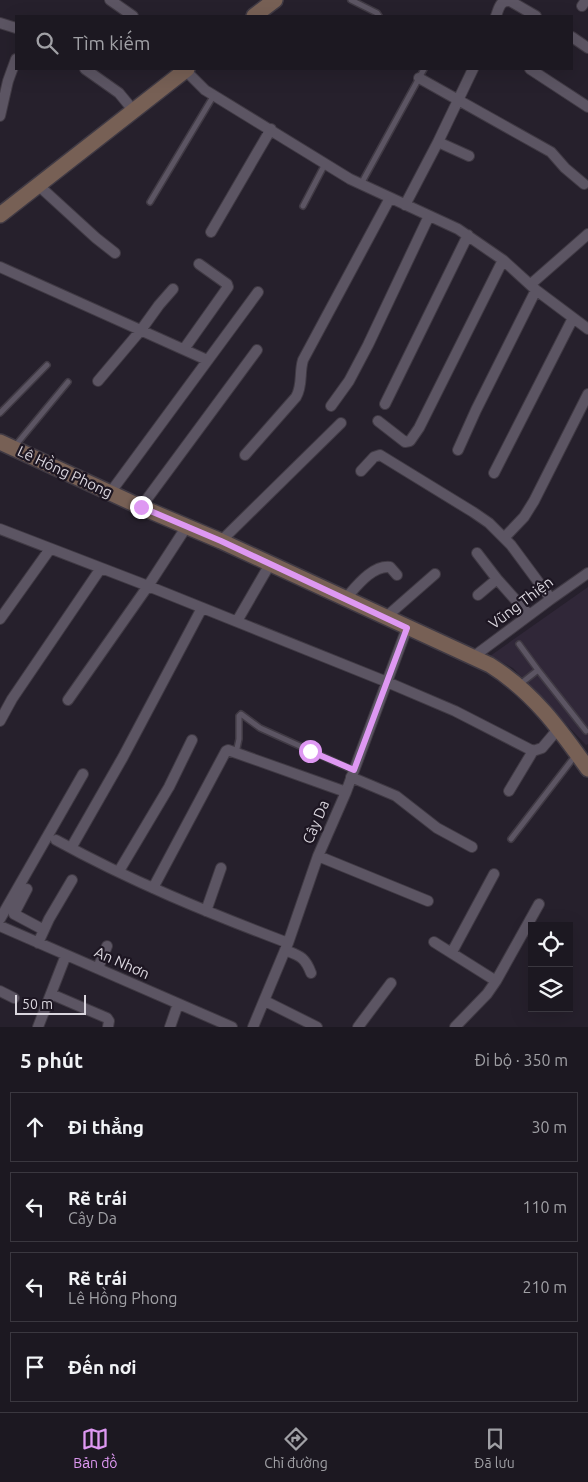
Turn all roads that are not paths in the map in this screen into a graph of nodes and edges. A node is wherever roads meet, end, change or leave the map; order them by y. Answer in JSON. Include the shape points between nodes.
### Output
{"nodes":[{"id":1,"x":111,"y":0,"type":"edge"},
{"id":2,"x":274,"y":0,"type":"edge"},
{"id":3,"x":351,"y":0,"type":"edge"},
{"id":4,"x":132,"y":15,"type":"edge"},
{"id":5,"x":255,"y":15,"type":"edge"},
{"id":6,"x":378,"y":15,"type":"edge"},
{"id":7,"x":496,"y":15,"type":"edge"},
{"id":8,"x":534,"y":15,"type":"edge"},
{"id":9,"x":0,"y":24,"type":"edge"},
{"id":10,"x":15,"y":28,"type":"edge"},
{"id":11,"x":573,"y":38,"type":"edge"},
{"id":12,"x":588,"y":48,"type":"edge"},
{"id":13,"x":15,"y":60,"type":"edge"},
{"id":14,"x":86,"y":70,"type":"edge"},
{"id":15,"x":186,"y":70,"type":"edge"},
{"id":16,"x":473,"y":70,"type":"edge"},
{"id":17,"x":532,"y":70,"type":"edge"},
{"id":18,"x":421,"y":73,"type":"edge"},
{"id":19,"x":4,"y":80,"type":"edge"},
{"id":20,"x":214,"y":95,"type":"junction"},
{"id":21,"x":458,"y":101,"type":"junction"},
{"id":22,"x":588,"y":107,"type":"edge"},
{"id":23,"x":0,"y":110,"type":"edge"},
{"id":24,"x":132,"y":110,"type":"junction"},
{"id":25,"x":271,"y":129,"type":"junction"},
{"id":26,"x":438,"y":142,"type":"junction"},
{"id":27,"x":469,"y":156,"type":"dead end"},
{"id":28,"x":326,"y":163,"type":"junction"},
{"id":29,"x":361,"y":184,"type":"junction"},
{"id":30,"x":584,"y":184,"type":"dead end"},
{"id":31,"x":38,"y":185,"type":"junction"},
{"id":32,"x":390,"y":198,"type":"junction"},
{"id":33,"x":150,"y":202,"type":"dead end"},
{"id":34,"x":405,"y":205,"type":"junction"},
{"id":35,"x":303,"y":206,"type":"dead end"},
{"id":36,"x":0,"y":215,"type":"edge"},
{"id":37,"x":429,"y":216,"type":"junction"},
{"id":38,"x":211,"y":232,"type":"dead end"},
{"id":39,"x":588,"y":234,"type":"edge"},
{"id":40,"x":468,"y":235,"type":"junction"},
{"id":41,"x":115,"y":253,"type":"dead end"},
{"id":42,"x":503,"y":260,"type":"junction"},
{"id":43,"x":199,"y":264,"type":"dead end"},
{"id":44,"x":0,"y":266,"type":"edge"},
{"id":45,"x":533,"y":287,"type":"junction"},
{"id":46,"x":173,"y":289,"type":"dead end"},
{"id":47,"x":258,"y":292,"type":"dead end"},
{"id":48,"x":573,"y":318,"type":"junction"},
{"id":49,"x":588,"y":329,"type":"edge"},
{"id":50,"x":141,"y":330,"type":"junction"},
{"id":51,"x":184,"y":349,"type":"junction"},
{"id":52,"x":257,"y":350,"type":"dead end"},
{"id":53,"x":208,"y":360,"type":"junction"},
{"id":54,"x":47,"y":365,"type":"dead end"},
{"id":55,"x":98,"y":381,"type":"dead end"},
{"id":56,"x":68,"y":382,"type":"dead end"},
{"id":57,"x":588,"y":394,"type":"edge"},
{"id":58,"x":385,"y":404,"type":"dead end"},
{"id":59,"x":330,"y":406,"type":"dead end"},
{"id":60,"x":0,"y":413,"type":"edge"},
{"id":61,"x":378,"y":421,"type":"dead end"},
{"id":62,"x":341,"y":423,"type":"dead end"},
{"id":63,"x":6,"y":445,"type":"edge"},
{"id":64,"x":458,"y":450,"type":"dead end"},
{"id":65,"x":245,"y":455,"type":"dead end"},
{"id":66,"x":361,"y":470,"type":"dead end"},
{"id":67,"x":494,"y":473,"type":"dead end"},
{"id":68,"x":110,"y":492,"type":"junction"},
{"id":69,"x":141,"y":507,"type":"junction"},
{"id":70,"x":187,"y":526,"type":"junction"},
{"id":71,"x":0,"y":530,"type":"edge"},
{"id":72,"x":504,"y":538,"type":"junction"},
{"id":73,"x":221,"y":541,"type":"junction"},
{"id":74,"x":50,"y":549,"type":"junction"},
{"id":75,"x":476,"y":553,"type":"dead end"},
{"id":76,"x":270,"y":564,"type":"junction"},
{"id":77,"x":100,"y":568,"type":"junction"},
{"id":78,"x":588,"y":573,"type":"edge"},
{"id":79,"x":435,"y":574,"type":"dead end"},
{"id":80,"x":397,"y":575,"type":"dead end"},
{"id":81,"x":497,"y":579,"type":"junction"},
{"id":82,"x":148,"y":586,"type":"junction"},
{"id":83,"x":478,"y":595,"type":"dead end"},
{"id":84,"x":344,"y":598,"type":"junction"},
{"id":85,"x":551,"y":599,"type":"junction"},
{"id":86,"x":202,"y":608,"type":"junction"},
{"id":87,"x":529,"y":615,"type":"junction"},
{"id":88,"x":386,"y":617,"type":"junction"},
{"id":89,"x":0,"y":619,"type":"edge"},
{"id":90,"x":237,"y":622,"type":"junction"},
{"id":91,"x":407,"y":628,"type":"junction"},
{"id":92,"x":519,"y":644,"type":"dead end"},
{"id":93,"x":473,"y":657,"type":"junction"},
{"id":94,"x":538,"y":670,"type":"junction"},
{"id":95,"x":387,"y":682,"type":"junction"},
{"id":96,"x":519,"y":685,"type":"junction"},
{"id":97,"x":68,"y":700,"type":"dead end"},
{"id":98,"x":0,"y":721,"type":"edge"},
{"id":99,"x":558,"y":729,"type":"junction"},
{"id":100,"x":586,"y":731,"type":"dead end"},
{"id":101,"x":192,"y":740,"type":"dead end"},
{"id":102,"x":533,"y":751,"type":"junction"},
{"id":103,"x":236,"y":753,"type":"junction"},
{"id":104,"x":577,"y":754,"type":"junction"},
{"id":105,"x":588,"y":769,"type":"edge"},
{"id":106,"x":83,"y":774,"type":"dead end"},
{"id":107,"x":352,"y":774,"type":"junction"},
{"id":108,"x":509,"y":790,"type":"dead end"},
{"id":109,"x":346,"y":792,"type":"junction"},
{"id":110,"x":56,"y":840,"type":"dead end"},
{"id":111,"x":511,"y":840,"type":"dead end"},
{"id":112,"x":472,"y":847,"type":"dead end"},
{"id":113,"x":71,"y":848,"type":"junction"},
{"id":114,"x":318,"y":856,"type":"junction"},
{"id":115,"x":221,"y":868,"type":"dead end"},
{"id":116,"x":119,"y":871,"type":"junction"},
{"id":117,"x":494,"y":874,"type":"dead end"},
{"id":118,"x":72,"y":880,"type":"dead end"},
{"id":119,"x":153,"y":888,"type":"junction"},
{"id":120,"x":27,"y":889,"type":"dead end"},
{"id":121,"x":428,"y":902,"type":"dead end"},
{"id":122,"x":539,"y":904,"type":"dead end"},
{"id":123,"x":206,"y":911,"type":"junction"},
{"id":124,"x":0,"y":919,"type":"edge"},
{"id":125,"x":0,"y":926,"type":"edge"},
{"id":126,"x":44,"y":930,"type":"junction"},
{"id":127,"x":434,"y":942,"type":"dead end"},
{"id":128,"x":38,"y":943,"type":"junction"},
{"id":129,"x":107,"y":946,"type":"dead end"},
{"id":130,"x":286,"y":946,"type":"junction"},
{"id":131,"x":452,"y":952,"type":"junction"},
{"id":132,"x":66,"y":954,"type":"junction"},
{"id":133,"x":98,"y":968,"type":"junction"},
{"id":134,"x":311,"y":974,"type":"dead end"},
{"id":135,"x":496,"y":982,"type":"junction"},
{"id":136,"x":391,"y":983,"type":"dead end"},
{"id":137,"x":0,"y":991,"type":"edge"},
{"id":138,"x":51,"y":994,"type":"junction"},
{"id":139,"x":14,"y":998,"type":"dead end"},
{"id":140,"x":265,"y":1001,"type":"junction"},
{"id":141,"x":178,"y":1004,"type":"junction"},
{"id":142,"x":38,"y":1027,"type":"edge"},
{"id":143,"x":108,"y":1027,"type":"edge"},
{"id":144,"x":170,"y":1027,"type":"edge"},
{"id":145,"x":232,"y":1027,"type":"edge"},
{"id":146,"x":253,"y":1027,"type":"edge"},
{"id":147,"x":317,"y":1027,"type":"edge"},
{"id":148,"x":358,"y":1027,"type":"edge"},
{"id":149,"x":455,"y":1027,"type":"edge"}],
"edges":[{"from":1,"to":4,"type":"street"},
{"from":2,"to":5,"type":"main road"},
{"from":3,"to":6,"type":"lane"},
{"from":7,"to":8,"type":"street","via":[[501,3],[510,1]]},
{"from":9,"to":10,"type":"street"},
{"from":11,"to":12,"type":"street"},
{"from":13,"to":19,"type":"street"},
{"from":14,"to":24,"type":"street","via":[[119,93]]},
{"from":15,"to":20,"type":"street"},
{"from":15,"to":24,"type":"main road"},
{"from":16,"to":21,"type":"street"},
{"from":17,"to":22,"type":"street"},
{"from":18,"to":21,"type":"street"},
{"from":18,"to":29,"type":"lane"},
{"from":19,"to":23,"type":"street"},
{"from":20,"to":25,"type":"street"},
{"from":20,"to":33,"type":"lane"},
{"from":21,"to":26,"type":"street"},
{"from":21,"to":30,"type":"street","via":[[551,152]]},
{"from":24,"to":31,"type":"main road"},
{"from":25,"to":28,"type":"street"},
{"from":25,"to":38,"type":"street"},
{"from":26,"to":27,"type":"street"},
{"from":26,"to":34,"type":"street"},
{"from":28,"to":29,"type":"street"},
{"from":28,"to":35,"type":"lane"},
{"from":29,"to":32,"type":"street"},
{"from":31,"to":36,"type":"main road"},
{"from":31,"to":41,"type":"street"},
{"from":32,"to":34,"type":"street"},
{"from":32,"to":65,"type":"street","via":[[303,360],[296,397]]},
{"from":34,"to":37,"type":"street"},
{"from":37,"to":40,"type":"street"},
{"from":37,"to":59,"type":"street","via":[[356,368]]},
{"from":39,"to":45,"type":"street"},
{"from":40,"to":42,"type":"street"},
{"from":40,"to":58,"type":"street"},
{"from":42,"to":45,"type":"street"},
{"from":42,"to":61,"type":"street","via":[[410,441],[405,442]]},
{"from":43,"to":51,"type":"street","via":[[224,280],[228,287]]},
{"from":44,"to":50,"type":"street"},
{"from":45,"to":48,"type":"street"},
{"from":45,"to":64,"type":"street"},
{"from":46,"to":50,"type":"street"},
{"from":47,"to":53,"type":"street"},
{"from":48,"to":49,"type":"street"},
{"from":48,"to":67,"type":"street"},
{"from":50,"to":51,"type":"street"},
{"from":50,"to":55,"type":"street"},
{"from":51,"to":53,"type":"street"},
{"from":52,"to":69,"type":"street"},
{"from":53,"to":68,"type":"street"},
{"from":54,"to":60,"type":"lane"},
{"from":56,"to":63,"type":"lane"},
{"from":57,"to":72,"type":"street","via":[[534,501]]},
{"from":62,"to":73,"type":"street"},
{"from":63,"to":68,"type":"main road","name":"Lê Hồng Phong"},
{"from":66,"to":72,"type":"street","via":[[380,455],[473,512]]},
{"from":68,"to":69,"type":"main road","name":"Lê Hồng Phong"},
{"from":69,"to":70,"type":"main road","name":"Lê Hồng Phong"},
{"from":70,"to":73,"type":"main road","name":"Lê Hồng Phong"},
{"from":70,"to":82,"type":"street"},
{"from":71,"to":74,"type":"street"},
{"from":72,"to":85,"type":"street"},
{"from":73,"to":76,"type":"main road","name":"Lê Hồng Phong"},
{"from":74,"to":77,"type":"street"},
{"from":74,"to":89,"type":"street"},
{"from":75,"to":81,"type":"street"},
{"from":76,"to":84,"type":"main road","name":"Lê Hồng Phong"},
{"from":76,"to":90,"type":"street"},
{"from":77,"to":82,"type":"street"},
{"from":77,"to":98,"type":"street"},
{"from":78,"to":85,"type":"street","name":"Vũng Thiện"},
{"from":79,"to":88,"type":"street"},
{"from":80,"to":84,"type":"street","via":[[390,567],[380,567]]},
{"from":81,"to":83,"type":"street"},
{"from":81,"to":87,"type":"street"},
{"from":82,"to":86,"type":"street"},
{"from":82,"to":97,"type":"street"},
{"from":84,"to":88,"type":"main road","name":"Lê Hồng Phong"},
{"from":85,"to":87,"type":"street","name":"Vũng Thiện"},
{"from":86,"to":90,"type":"street"},
{"from":86,"to":113,"type":"street","via":[[123,758]]},
{"from":87,"to":93,"type":"street","name":"Vũng Thiện"},
{"from":88,"to":91,"type":"main road","name":"Lê Hồng Phong"},
{"from":90,"to":95,"type":"street"},
{"from":91,"to":93,"type":"main road","name":"Lê Hồng Phong"},
{"from":91,"to":95,"type":"street","name":"Cây Da"},
{"from":92,"to":94,"type":"lane"},
{"from":93,"to":96,"type":"main road","name":"Lê Hồng Phong"},
{"from":94,"to":96,"type":"lane"},
{"from":94,"to":100,"type":"lane"},
{"from":95,"to":102,"type":"street"},
{"from":95,"to":107,"type":"street","name":"Cây Da"},
{"from":96,"to":99,"type":"main road","name":"Lê Hồng Phong"},
{"from":99,"to":102,"type":"street","via":[[542,748]]},
{"from":99,"to":104,"type":"main road","name":"Lê Hồng Phong"},
{"from":101,"to":116,"type":"street","via":[[169,787]]},
{"from":102,"to":108,"type":"street"},
{"from":103,"to":107,"type":"lane","via":[[238,716],[241,714],[260,728]]},
{"from":103,"to":109,"type":"street"},
{"from":103,"to":119,"type":"street","via":[[228,750],[223,754]]},
{"from":104,"to":105,"type":"main road","name":"Lê Hồng Phong"},
{"from":104,"to":111,"type":"lane"},
{"from":106,"to":124,"type":"street"},
{"from":107,"to":109,"type":"street","name":"Cây Da"},
{"from":107,"to":112,"type":"street","via":[[396,796],[437,828]]},
{"from":109,"to":114,"type":"street","name":"Cây Da"},
{"from":110,"to":113,"type":"street"},
{"from":113,"to":116,"type":"street"},
{"from":114,"to":121,"type":"street"},
{"from":114,"to":130,"type":"street","name":"Cây Da"},
{"from":115,"to":123,"type":"street"},
{"from":116,"to":119,"type":"street"},
{"from":117,"to":131,"type":"street"},
{"from":118,"to":126,"type":"street"},
{"from":119,"to":123,"type":"street"},
{"from":120,"to":126,"type":"street","via":[[14,914]]},
{"from":122,"to":135,"type":"street"},
{"from":123,"to":130,"type":"street"},
{"from":125,"to":128,"type":"street","name":"An Nhơn"},
{"from":126,"to":128,"type":"street"},
{"from":127,"to":131,"type":"street"},
{"from":128,"to":132,"type":"street","name":"An Nhơn"},
{"from":129,"to":133,"type":"street"},
{"from":130,"to":134,"type":"street","via":[[308,964]]},
{"from":130,"to":140,"type":"street","name":"Cây Da"},
{"from":131,"to":135,"type":"street"},
{"from":132,"to":133,"type":"street","name":"An Nhơn"},
{"from":132,"to":138,"type":"street"},
{"from":133,"to":141,"type":"street","name":"An Nhơn"},
{"from":135,"to":149,"type":"street"},
{"from":136,"to":148,"type":"street"},
{"from":137,"to":139,"type":"street"},
{"from":138,"to":142,"type":"street"},
{"from":138,"to":143,"type":"street","via":[[107,1018]]},
{"from":140,"to":146,"type":"street","name":"Cây Da"},
{"from":140,"to":147,"type":"street"},
{"from":141,"to":144,"type":"street"},
{"from":141,"to":145,"type":"street","name":"An Nhơn"}]}
